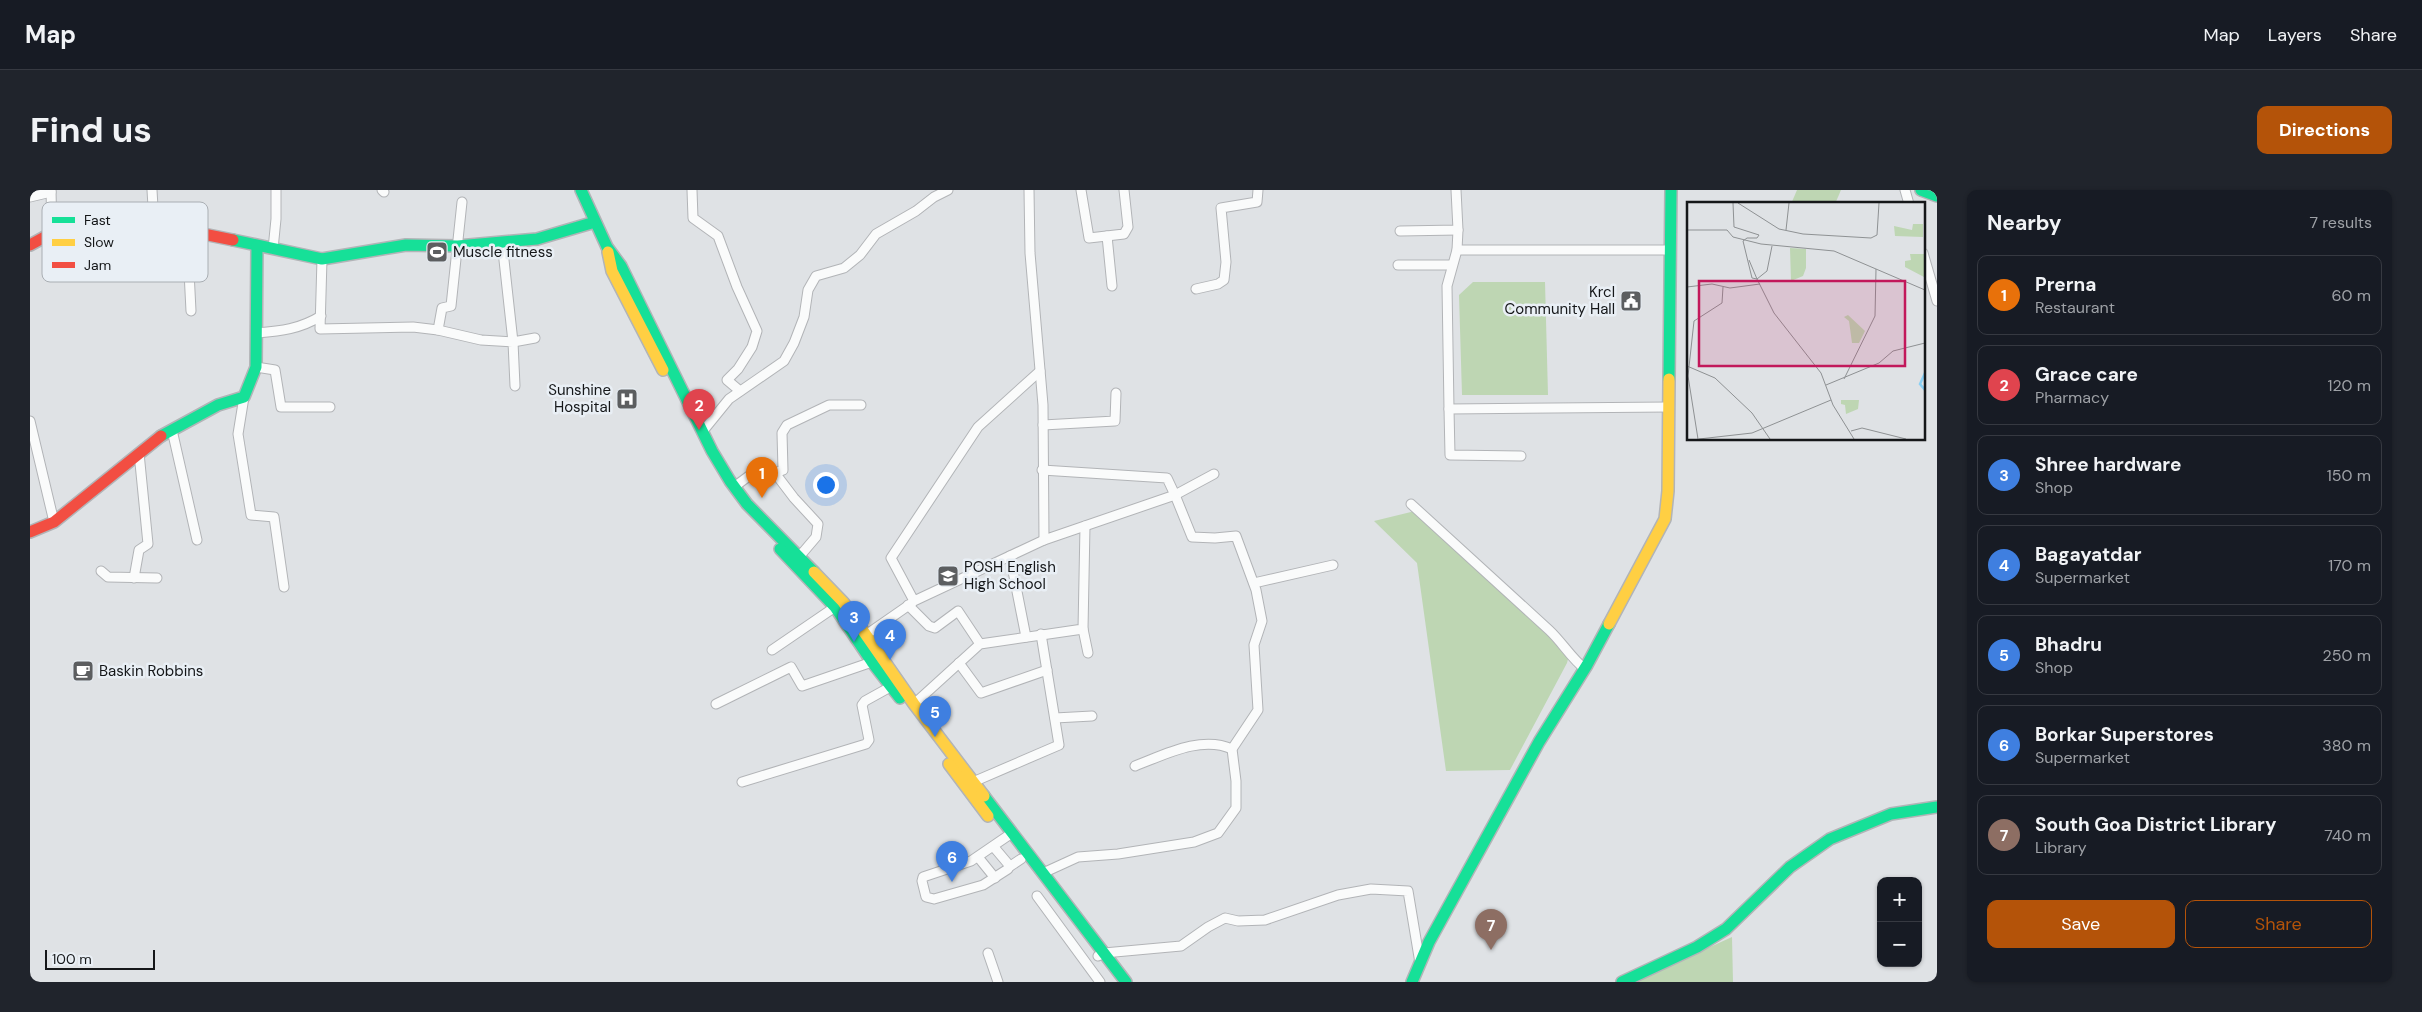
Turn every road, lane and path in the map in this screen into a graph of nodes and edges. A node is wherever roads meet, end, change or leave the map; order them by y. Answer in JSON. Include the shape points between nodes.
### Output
{"nodes":[{"id":1,"x":276,"y":190,"type":"edge"},
{"id":2,"x":581,"y":190,"type":"edge"},
{"id":3,"x":692,"y":190,"type":"edge"},
{"id":4,"x":948,"y":190,"type":"edge"},
{"id":5,"x":1081,"y":190,"type":"edge"},
{"id":6,"x":1124,"y":190,"type":"edge"},
{"id":7,"x":1258,"y":190,"type":"edge"},
{"id":8,"x":1456,"y":190,"type":"edge"},
{"id":9,"x":1671,"y":190,"type":"edge"},
{"id":10,"x":1921,"y":190,"type":"edge"},
{"id":11,"x":51,"y":191,"type":"edge"},
{"id":12,"x":1031,"y":191,"type":"edge"},
{"id":13,"x":1937,"y":196,"type":"edge"},
{"id":14,"x":30,"y":197,"type":"edge"},
{"id":15,"x":462,"y":202,"type":"dead end"},
{"id":16,"x":595,"y":222,"type":"junction"},
{"id":17,"x":1400,"y":230,"type":"dead end"},
{"id":18,"x":1458,"y":230,"type":"junction"},
{"id":19,"x":208,"y":235,"type":"edge"},
{"id":20,"x":1107,"y":236,"type":"junction"},
{"id":21,"x":42,"y":238,"type":"edge"},
{"id":22,"x":502,"y":242,"type":"junction"},
{"id":23,"x":30,"y":245,"type":"edge"},
{"id":24,"x":257,"y":246,"type":"junction"},
{"id":25,"x":458,"y":246,"type":"junction"},
{"id":26,"x":273,"y":249,"type":"junction"},
{"id":27,"x":1457,"y":250,"type":"junction"},
{"id":28,"x":1669,"y":250,"type":"junction"},
{"id":29,"x":1924,"y":256,"type":"edge"},
{"id":30,"x":322,"y":258,"type":"junction"},
{"id":31,"x":1398,"y":265,"type":"dead end"},
{"id":32,"x":1452,"y":265,"type":"junction"},
{"id":33,"x":189,"y":282,"type":"edge"},
{"id":34,"x":1112,"y":286,"type":"dead end"},
{"id":35,"x":1196,"y":289,"type":"dead end"},
{"id":36,"x":1937,"y":301,"type":"edge"},
{"id":37,"x":190,"y":311,"type":"dead end"},
{"id":38,"x":321,"y":316,"type":"junction"},
{"id":39,"x":438,"y":330,"type":"junction"},
{"id":40,"x":257,"y":333,"type":"junction"},
{"id":41,"x":535,"y":338,"type":"dead end"},
{"id":42,"x":513,"y":342,"type":"junction"},
{"id":43,"x":256,"y":367,"type":"junction"},
{"id":44,"x":1040,"y":371,"type":"junction"},
{"id":45,"x":673,"y":380,"type":"junction"},
{"id":46,"x":515,"y":386,"type":"dead end"},
{"id":47,"x":740,"y":391,"type":"junction"},
{"id":48,"x":1116,"y":393,"type":"dead end"},
{"id":49,"x":244,"y":397,"type":"junction"},
{"id":50,"x":860,"y":405,"type":"dead end"},
{"id":51,"x":330,"y":407,"type":"dead end"},
{"id":52,"x":1669,"y":407,"type":"junction"},
{"id":53,"x":1449,"y":409,"type":"junction"},
{"id":54,"x":30,"y":421,"type":"edge"},
{"id":55,"x":1042,"y":425,"type":"junction"},
{"id":56,"x":172,"y":430,"type":"junction"},
{"id":57,"x":703,"y":431,"type":"junction"},
{"id":58,"x":139,"y":453,"type":"junction"},
{"id":59,"x":1521,"y":456,"type":"dead end"},
{"id":60,"x":1042,"y":470,"type":"junction"},
{"id":61,"x":775,"y":473,"type":"junction"},
{"id":62,"x":1214,"y":474,"type":"dead end"},
{"id":63,"x":734,"y":487,"type":"junction"},
{"id":64,"x":1175,"y":495,"type":"junction"},
{"id":65,"x":1411,"y":504,"type":"dead end"},
{"id":66,"x":54,"y":522,"type":"junction"},
{"id":67,"x":1085,"y":526,"type":"junction"},
{"id":68,"x":30,"y":532,"type":"edge"},
{"id":69,"x":197,"y":540,"type":"dead end"},
{"id":70,"x":1044,"y":540,"type":"junction"},
{"id":71,"x":1010,"y":556,"type":"junction"},
{"id":72,"x":799,"y":557,"type":"junction"},
{"id":73,"x":1333,"y":565,"type":"dead end"},
{"id":74,"x":101,"y":572,"type":"dead end"},
{"id":75,"x":134,"y":578,"type":"junction"},
{"id":76,"x":157,"y":578,"type":"dead end"},
{"id":77,"x":1254,"y":582,"type":"junction"},
{"id":78,"x":284,"y":587,"type":"dead end"},
{"id":79,"x":911,"y":603,"type":"junction"},
{"id":80,"x":836,"y":608,"type":"junction"},
{"id":81,"x":1083,"y":629,"type":"junction"},
{"id":82,"x":1041,"y":634,"type":"junction"},
{"id":83,"x":862,"y":637,"type":"junction"},
{"id":84,"x":1026,"y":637,"type":"junction"},
{"id":85,"x":980,"y":644,"type":"junction"},
{"id":86,"x":772,"y":650,"type":"dead end"},
{"id":87,"x":1088,"y":653,"type":"dead end"},
{"id":88,"x":872,"y":662,"type":"junction"},
{"id":89,"x":959,"y":663,"type":"junction"},
{"id":90,"x":1585,"y":669,"type":"junction"},
{"id":91,"x":1047,"y":670,"type":"junction"},
{"id":92,"x":892,"y":686,"type":"junction"},
{"id":93,"x":716,"y":704,"type":"dead end"},
{"id":94,"x":914,"y":704,"type":"junction"},
{"id":95,"x":1092,"y":716,"type":"dead end"},
{"id":96,"x":1055,"y":718,"type":"junction"},
{"id":97,"x":1232,"y":749,"type":"junction"},
{"id":98,"x":1135,"y":766,"type":"dead end"},
{"id":99,"x":742,"y":782,"type":"dead end"},
{"id":100,"x":973,"y":782,"type":"junction"},
{"id":101,"x":1937,"y":807,"type":"edge"},
{"id":102,"x":1008,"y":835,"type":"junction"},
{"id":103,"x":993,"y":846,"type":"junction"},
{"id":104,"x":978,"y":856,"type":"junction"},
{"id":105,"x":1021,"y":859,"type":"junction"},
{"id":106,"x":1009,"y":867,"type":"junction"},
{"id":107,"x":1043,"y":873,"type":"junction"},
{"id":108,"x":995,"y":878,"type":"junction"},
{"id":109,"x":1036,"y":896,"type":"dead end"},
{"id":110,"x":988,"y":953,"type":"dead end"},
{"id":111,"x":1101,"y":955,"type":"junction"},
{"id":112,"x":1420,"y":963,"type":"junction"},
{"id":113,"x":998,"y":982,"type":"edge"},
{"id":114,"x":1100,"y":982,"type":"edge"},
{"id":115,"x":1117,"y":982,"type":"edge"},
{"id":116,"x":1126,"y":982,"type":"edge"},
{"id":117,"x":1412,"y":982,"type":"edge"},
{"id":118,"x":1622,"y":982,"type":"edge"}],
"edges":[{"from":1,"to":26,"type":"street"},
{"from":2,"to":16,"type":"main road"},
{"from":3,"to":47,"type":"street","via":[[693,218],[718,236],[757,331],[752,347],[727,380]]},
{"from":4,"to":47,"type":"street","via":[[876,234],[860,255],[844,268],[816,276],[808,290],[798,334],[784,361]]},
{"from":5,"to":20,"type":"street","via":[[1089,238]]},
{"from":6,"to":20,"type":"street","via":[[1128,227],[1124,234]]},
{"from":7,"to":35,"type":"street","via":[[1257,202],[1221,208],[1226,262],[1224,280]]},
{"from":8,"to":18,"type":"street"},
{"from":9,"to":28,"type":"main road"},
{"from":10,"to":13,"type":"main road"},
{"from":11,"to":14,"type":"street"},
{"from":12,"to":44,"type":"street","via":[[1030,252]]},
{"from":15,"to":25,"type":"street"},
{"from":16,"to":22,"type":"main road","via":[[538,239]]},
{"from":16,"to":45,"type":"main road","via":[[607,247],[612,271]]},
{"from":17,"to":18,"type":"street"},
{"from":18,"to":27,"type":"street"},
{"from":19,"to":24,"type":"main road"},
{"from":20,"to":34,"type":"street"},
{"from":21,"to":23,"type":"main road"},
{"from":22,"to":25,"type":"main road"},
{"from":22,"to":42,"type":"street"},
{"from":24,"to":26,"type":"main road"},
{"from":24,"to":40,"type":"main road"},
{"from":25,"to":30,"type":"main road","via":[[406,245]]},
{"from":25,"to":39,"type":"street","via":[[451,306],[442,308]]},
{"from":26,"to":30,"type":"main road"},
{"from":27,"to":28,"type":"street"},
{"from":27,"to":32,"type":"street"},
{"from":28,"to":52,"type":"main road"},
{"from":29,"to":36,"type":"street"},
{"from":30,"to":38,"type":"street"},
{"from":31,"to":32,"type":"street"},
{"from":32,"to":53,"type":"street","via":[[1447,286]]},
{"from":33,"to":37,"type":"street"},
{"from":38,"to":39,"type":"street","via":[[320,329]]},
{"from":38,"to":40,"type":"street","via":[[305,326]]},
{"from":39,"to":42,"type":"street","via":[[481,340]]},
{"from":40,"to":43,"type":"main road"},
{"from":41,"to":42,"type":"street"},
{"from":42,"to":46,"type":"street"},
{"from":43,"to":49,"type":"main road"},
{"from":43,"to":51,"type":"street","via":[[275,370],[281,407]]},
{"from":44,"to":55,"type":"street"},
{"from":44,"to":79,"type":"street","via":[[978,427],[892,558]]},
{"from":45,"to":57,"type":"main road"},
{"from":45,"to":80,"type":"main road","via":[[727,491]]},
{"from":47,"to":57,"type":"street","via":[[719,410]]},
{"from":48,"to":55,"type":"street","via":[[1115,421]]},
{"from":49,"to":56,"type":"main road","via":[[218,405]]},
{"from":49,"to":78,"type":"street","via":[[238,434],[251,515],[274,517]]},
{"from":50,"to":61,"type":"street","via":[[829,405],[787,425],[782,433],[783,470]]},
{"from":52,"to":53,"type":"street"},
{"from":52,"to":90,"type":"main road","via":[[1665,519]]},
{"from":53,"to":59,"type":"street","via":[[1450,455]]},
{"from":54,"to":66,"type":"street"},
{"from":55,"to":60,"type":"street"},
{"from":56,"to":58,"type":"main road"},
{"from":56,"to":69,"type":"street"},
{"from":57,"to":63,"type":"main road"},
{"from":58,"to":66,"type":"main road"},
{"from":58,"to":75,"type":"street","via":[[148,544],[139,550]]},
{"from":60,"to":64,"type":"street","via":[[1167,478]]},
{"from":60,"to":70,"type":"street"},
{"from":61,"to":63,"type":"street","via":[[758,470]]},
{"from":61,"to":72,"type":"street","via":[[818,524],[816,537]]},
{"from":62,"to":64,"type":"street"},
{"from":63,"to":72,"type":"main road"},
{"from":64,"to":67,"type":"street"},
{"from":64,"to":77,"type":"street","via":[[1192,537],[1236,536]]},
{"from":65,"to":90,"type":"street","via":[[1549,630]]},
{"from":66,"to":68,"type":"main road"},
{"from":67,"to":70,"type":"street"},
{"from":67,"to":81,"type":"street"},
{"from":70,"to":71,"type":"street"},
{"from":71,"to":79,"type":"street"},
{"from":71,"to":84,"type":"street"},
{"from":72,"to":83,"type":"main road","via":[[843,602]]},
{"from":73,"to":77,"type":"street"},
{"from":74,"to":75,"type":"street","via":[[108,578]]},
{"from":75,"to":76,"type":"street"},
{"from":77,"to":97,"type":"street","via":[[1262,622],[1254,645],[1258,710]]},
{"from":79,"to":83,"type":"street"},
{"from":79,"to":85,"type":"street","via":[[934,628],[958,612]]},
{"from":80,"to":83,"type":"main road"},
{"from":80,"to":86,"type":"street"},
{"from":81,"to":82,"type":"street"},
{"from":81,"to":87,"type":"street"},
{"from":82,"to":84,"type":"street"},
{"from":82,"to":91,"type":"street"},
{"from":83,"to":88,"type":"main road"},
{"from":83,"to":94,"type":"main road"},
{"from":84,"to":85,"type":"street"},
{"from":85,"to":89,"type":"street"},
{"from":88,"to":92,"type":"main road"},
{"from":88,"to":93,"type":"street","via":[[802,686],[790,667]]},
{"from":89,"to":91,"type":"street","via":[[981,693]]},
{"from":89,"to":94,"type":"street"},
{"from":90,"to":112,"type":"main road","via":[[1538,742]]},
{"from":91,"to":96,"type":"street"},
{"from":92,"to":99,"type":"street","via":[[862,705],[869,734],[866,744]]},
{"from":92,"to":102,"type":"main road"},
{"from":94,"to":100,"type":"main road"},
{"from":95,"to":96,"type":"street"},
{"from":96,"to":100,"type":"street","via":[[1059,745]]},
{"from":97,"to":98,"type":"street","via":[[1190,746]]},
{"from":97,"to":107,"type":"street","via":[[1236,808],[1218,833],[1194,842],[1078,857]]},
{"from":100,"to":102,"type":"main road"},
{"from":101,"to":118,"type":"main road","via":[[1891,814],[1830,839],[1790,867],[1726,930]]},
{"from":102,"to":103,"type":"street"},
{"from":102,"to":105,"type":"main road"},
{"from":102,"to":107,"type":"main road"},
{"from":103,"to":104,"type":"street"},
{"from":103,"to":106,"type":"street"},
{"from":104,"to":108,"type":"street"},
{"from":104,"to":108,"type":"street","via":[[923,877],[926,897],[934,899],[983,885]]},
{"from":105,"to":106,"type":"street"},
{"from":105,"to":111,"type":"main road"},
{"from":106,"to":108,"type":"street"},
{"from":107,"to":111,"type":"main road"},
{"from":109,"to":114,"type":"street"},
{"from":110,"to":113,"type":"street"},
{"from":111,"to":112,"type":"street","via":[[1181,946],[1225,918],[1265,920],[1338,895],[1371,890],[1408,890]]},
{"from":111,"to":115,"type":"main road"},
{"from":111,"to":116,"type":"main road"},
{"from":112,"to":117,"type":"main road"}]}
